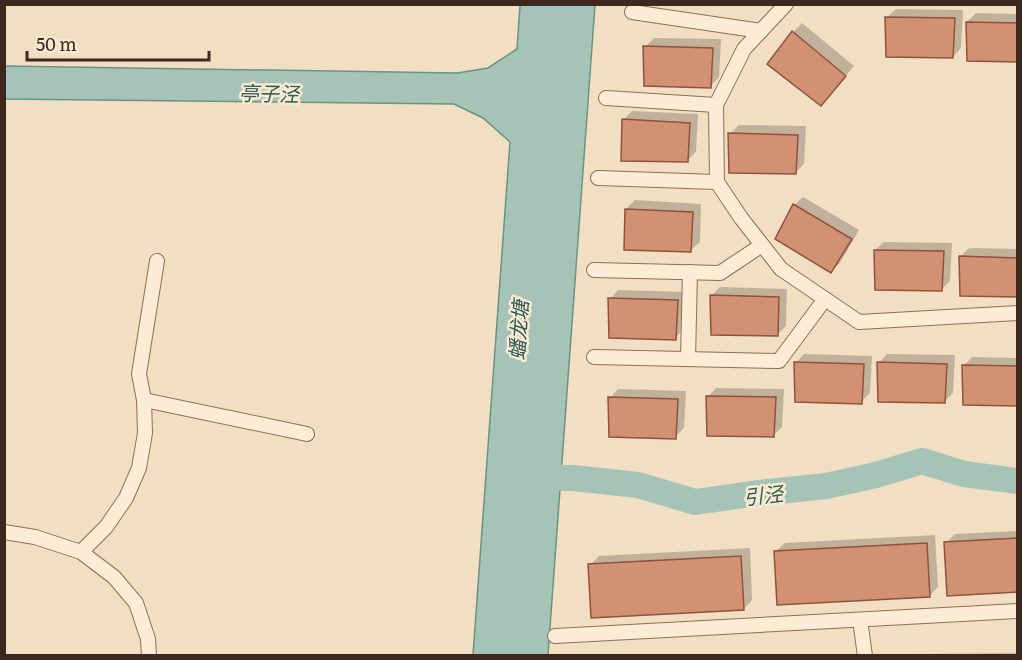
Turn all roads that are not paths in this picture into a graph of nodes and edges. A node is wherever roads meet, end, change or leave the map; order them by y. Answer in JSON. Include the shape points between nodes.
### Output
{"nodes":[{"id":1,"x":786,"y":4,"type":"edge"},
{"id":2,"x":632,"y":12,"type":"dead end"},
{"id":3,"x":761,"y":31,"type":"junction"},
{"id":4,"x":606,"y":98,"type":"dead end"},
{"id":5,"x":716,"y":105,"type":"junction"},
{"id":6,"x":598,"y":178,"type":"dead end"},
{"id":7,"x":717,"y":182,"type":"junction"},
{"id":8,"x":762,"y":245,"type":"junction"},
{"id":9,"x":157,"y":261,"type":"dead end"},
{"id":10,"x":594,"y":270,"type":"dead end"},
{"id":11,"x":690,"y":272,"type":"junction"},
{"id":12,"x":825,"y":300,"type":"junction"},
{"id":13,"x":1017,"y":313,"type":"edge"},
{"id":14,"x":594,"y":357,"type":"dead end"},
{"id":15,"x":688,"y":359,"type":"junction"},
{"id":16,"x":144,"y":400,"type":"junction"},
{"id":17,"x":307,"y":434,"type":"dead end"},
{"id":18,"x":4,"y":532,"type":"edge"},
{"id":19,"x":81,"y":552,"type":"junction"},
{"id":20,"x":1017,"y":611,"type":"edge"},
{"id":21,"x":860,"y":620,"type":"junction"},
{"id":22,"x":555,"y":636,"type":"dead end"},
{"id":23,"x":149,"y":656,"type":"edge"},
{"id":24,"x":865,"y":656,"type":"edge"}],
"edges":[{"from":1,"to":3,"type":"lane"},
{"from":2,"to":3,"type":"lane"},
{"from":3,"to":5,"type":"lane","via":[[744,49]]},
{"from":4,"to":5,"type":"lane"},
{"from":5,"to":7,"type":"lane"},
{"from":6,"to":7,"type":"lane"},
{"from":7,"to":8,"type":"lane"},
{"from":8,"to":11,"type":"lane","via":[[720,273]]},
{"from":8,"to":12,"type":"lane","via":[[781,269]]},
{"from":9,"to":16,"type":"lane","via":[[139,374]]},
{"from":10,"to":11,"type":"lane"},
{"from":11,"to":15,"type":"lane"},
{"from":12,"to":13,"type":"lane","via":[[859,322]]},
{"from":12,"to":15,"type":"lane","via":[[779,361]]},
{"from":14,"to":15,"type":"lane"},
{"from":16,"to":17,"type":"lane"},
{"from":16,"to":19,"type":"lane","via":[[145,433],[139,468],[126,498],[106,527]]},
{"from":18,"to":19,"type":"lane"},
{"from":19,"to":23,"type":"lane","via":[[114,577],[136,603],[148,639]]},
{"from":20,"to":21,"type":"lane"},
{"from":21,"to":22,"type":"lane"},
{"from":21,"to":24,"type":"lane"}]}
